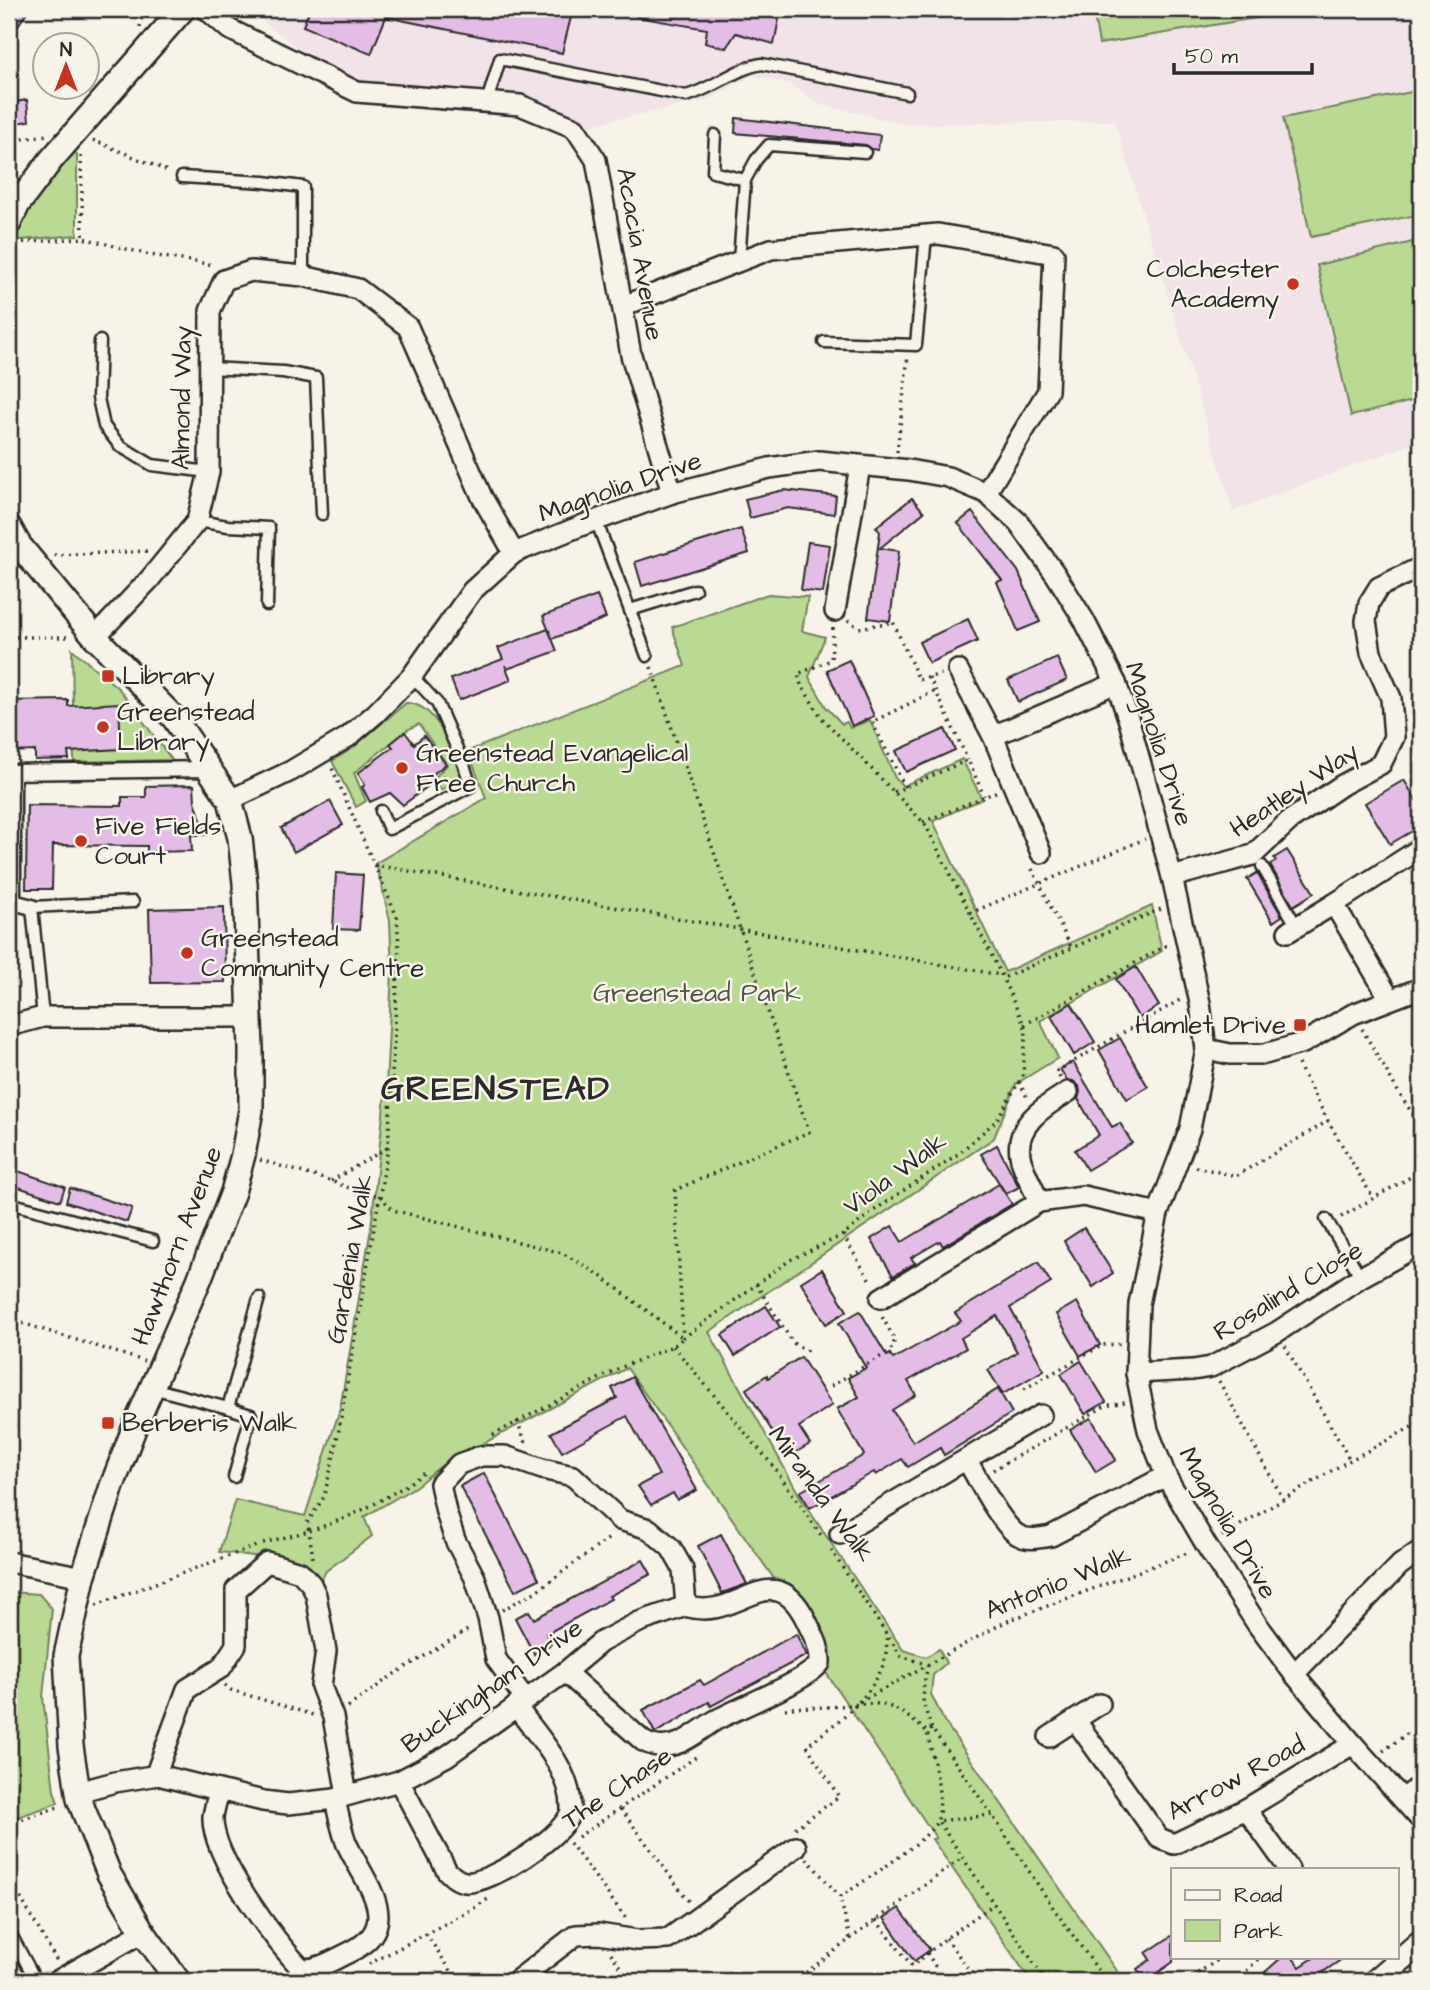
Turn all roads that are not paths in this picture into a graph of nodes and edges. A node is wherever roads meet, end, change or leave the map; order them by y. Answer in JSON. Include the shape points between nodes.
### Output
{"nodes":[{"id":1,"x":183,"y":9,"type":"edge"},
{"id":2,"x":206,"y":9,"type":"edge"},
{"id":3,"x":907,"y":93,"type":"dead end"},
{"id":4,"x":487,"y":102,"type":"junction"},
{"id":5,"x":715,"y":135,"type":"dead end"},
{"id":6,"x":865,"y":152,"type":"dead end"},
{"id":7,"x":182,"y":177,"type":"road end"},
{"id":8,"x":745,"y":180,"type":"junction"},
{"id":9,"x":9,"y":223,"type":"edge"},
{"id":10,"x":926,"y":235,"type":"junction"},
{"id":11,"x":740,"y":261,"type":"junction"},
{"id":12,"x":303,"y":275,"type":"junction"},
{"id":13,"x":623,"y":306,"type":"junction"},
{"id":14,"x":100,"y":341,"type":"dead end"},
{"id":15,"x":824,"y":342,"type":"dead end"},
{"id":16,"x":211,"y":368,"type":"junction"},
{"id":17,"x":860,"y":466,"type":"junction"},
{"id":18,"x":209,"y":472,"type":"junction"},
{"id":19,"x":671,"y":493,"type":"junction"},
{"id":20,"x":986,"y":493,"type":"junction"},
{"id":21,"x":322,"y":514,"type":"dead end"},
{"id":22,"x":596,"y":520,"type":"junction"},
{"id":23,"x":197,"y":521,"type":"junction"},
{"id":24,"x":9,"y":527,"type":"edge"},
{"id":25,"x":514,"y":553,"type":"junction"},
{"id":26,"x":1421,"y":567,"type":"edge"},
{"id":27,"x":695,"y":590,"type":"dead end"},
{"id":28,"x":267,"y":605,"type":"dead end"},
{"id":29,"x":630,"y":610,"type":"junction"},
{"id":30,"x":835,"y":611,"type":"road end"},
{"id":31,"x":94,"y":637,"type":"junction"},
{"id":32,"x":647,"y":656,"type":"road end"},
{"id":33,"x":958,"y":670,"type":"road end"},
{"id":34,"x":412,"y":676,"type":"junction"},
{"id":35,"x":1116,"y":683,"type":"junction"},
{"id":36,"x":993,"y":736,"type":"junction"},
{"id":37,"x":208,"y":769,"type":"junction"},
{"id":38,"x":11,"y":772,"type":"edge"},
{"id":39,"x":230,"y":800,"type":"junction"},
{"id":40,"x":381,"y":811,"type":"dead end"},
{"id":41,"x":1421,"y":848,"type":"edge"},
{"id":42,"x":1041,"y":853,"type":"dead end"},
{"id":43,"x":1262,"y":866,"type":"dead end"},
{"id":44,"x":1172,"y":877,"type":"junction"},
{"id":45,"x":11,"y":902,"type":"edge"},
{"id":46,"x":133,"y":902,"type":"dead end"},
{"id":47,"x":1334,"y":904,"type":"junction"},
{"id":48,"x":32,"y":907,"type":"junction"},
{"id":49,"x":1293,"y":929,"type":"joint"},
{"id":50,"x":1421,"y":988,"type":"edge"},
{"id":51,"x":1390,"y":999,"type":"junction"},
{"id":52,"x":43,"y":1017,"type":"junction"},
{"id":53,"x":251,"y":1017,"type":"junction"},
{"id":54,"x":9,"y":1026,"type":"edge"},
{"id":55,"x":1206,"y":1049,"type":"junction"},
{"id":56,"x":1068,"y":1092,"type":"road end"},
{"id":57,"x":1039,"y":1202,"type":"junction"},
{"id":58,"x":9,"y":1203,"type":"edge"},
{"id":59,"x":1158,"y":1213,"type":"junction"},
{"id":60,"x":1328,"y":1221,"type":"road end"},
{"id":61,"x":153,"y":1241,"type":"dead end"},
{"id":62,"x":1421,"y":1244,"type":"edge"},
{"id":63,"x":1361,"y":1277,"type":"junction"},
{"id":64,"x":259,"y":1298,"type":"dead end"},
{"id":65,"x":880,"y":1298,"type":"road end"},
{"id":66,"x":1136,"y":1373,"type":"junction"},
{"id":67,"x":152,"y":1388,"type":"junction"},
{"id":68,"x":228,"y":1408,"type":"junction"},
{"id":69,"x":1041,"y":1415,"type":"dead end"},
{"id":70,"x":967,"y":1460,"type":"junction"},
{"id":71,"x":1166,"y":1476,"type":"junction"},
{"id":72,"x":234,"y":1477,"type":"dead end"},
{"id":73,"x":840,"y":1534,"type":"dead end"},
{"id":74,"x":1421,"y":1550,"type":"edge"},
{"id":75,"x":9,"y":1562,"type":"edge"},
{"id":76,"x":83,"y":1577,"type":"junction"},
{"id":77,"x":686,"y":1606,"type":"junction"},
{"id":78,"x":565,"y":1672,"type":"junction"},
{"id":79,"x":1294,"y":1674,"type":"junction"},
{"id":80,"x":521,"y":1702,"type":"junction"},
{"id":81,"x":1100,"y":1704,"type":"dead end"},
{"id":82,"x":1076,"y":1721,"type":"junction"},
{"id":83,"x":1049,"y":1737,"type":"dead end"},
{"id":84,"x":1353,"y":1744,"type":"junction"},
{"id":85,"x":158,"y":1775,"type":"junction"},
{"id":86,"x":1421,"y":1779,"type":"edge"},
{"id":87,"x":399,"y":1781,"type":"junction"},
{"id":88,"x":219,"y":1791,"type":"junction"},
{"id":89,"x":79,"y":1796,"type":"junction"},
{"id":90,"x":1400,"y":1796,"type":"junction"},
{"id":91,"x":341,"y":1797,"type":"junction"},
{"id":92,"x":1246,"y":1809,"type":"junction"},
{"id":93,"x":1421,"y":1820,"type":"edge"},
{"id":94,"x":796,"y":1847,"type":"road end"},
{"id":95,"x":1288,"y":1868,"type":"edge"},
{"id":96,"x":9,"y":1930,"type":"edge"},
{"id":97,"x":143,"y":1932,"type":"junction"},
{"id":98,"x":1421,"y":1942,"type":"edge"},
{"id":99,"x":62,"y":1979,"type":"edge"},
{"id":100,"x":36,"y":1981,"type":"edge"},
{"id":101,"x":178,"y":1981,"type":"edge"},
{"id":102,"x":516,"y":1981,"type":"edge"},
{"id":103,"x":1376,"y":1981,"type":"edge"}],
"edges":[{"from":1,"to":9,"type":"street","via":[[51,160]]},
{"from":2,"to":4,"type":"street","name":"Acacia Avenue","via":[[229,29],[357,92]]},
{"from":3,"to":4,"type":"lane","via":[[762,64],[686,96],[500,59]]},
{"from":4,"to":13,"type":"street","name":"Acacia Avenue","via":[[520,105],[575,128],[596,160]]},
{"from":5,"to":8,"type":"lane","via":[[713,173]]},
{"from":6,"to":8,"type":"lane","via":[[769,145]]},
{"from":7,"to":12,"type":"lane","via":[[303,187]]},
{"from":8,"to":11,"type":"lane"},
{"from":10,"to":11,"type":"street","via":[[771,249]]},
{"from":10,"to":15,"type":"lane","via":[[916,345]]},
{"from":10,"to":20,"type":"street","via":[[1054,254],[1048,391]]},
{"from":11,"to":13,"type":"street"},
{"from":12,"to":16,"type":"street","name":"Almond Way","via":[[251,271],[224,280],[210,311]]},
{"from":12,"to":25,"type":"street","via":[[358,289],[408,327],[482,497]]},
{"from":13,"to":19,"type":"street","name":"Acacia Avenue","via":[[631,355]]},
{"from":14,"to":18,"type":"lane","via":[[98,398],[104,426],[120,446],[152,465]]},
{"from":16,"to":18,"type":"street","name":"Almond Way"},
{"from":16,"to":21,"type":"lane","via":[[316,378]]},
{"from":17,"to":19,"type":"street","name":"Magnolia Drive","via":[[819,461],[769,468]]},
{"from":17,"to":20,"type":"street","name":"Magnolia Drive","via":[[948,477]]},
{"from":17,"to":30,"type":"street"},
{"from":18,"to":23,"type":"street","name":"Almond Way"},
{"from":19,"to":22,"type":"street","name":"Magnolia Drive"},
{"from":20,"to":35,"type":"street","name":"Magnolia Drive","via":[[1018,522],[1056,575]]},
{"from":22,"to":25,"type":"street","name":"Magnolia Drive"},
{"from":22,"to":29,"type":"lane"},
{"from":23,"to":28,"type":"lane","via":[[269,528]]},
{"from":23,"to":31,"type":"street","name":"Almond Way"},
{"from":24,"to":31,"type":"street","name":"Hawthorn Avenue"},
{"from":25,"to":34,"type":"street","name":"Magnolia Drive","via":[[472,591]]},
{"from":26,"to":44,"type":"street","name":"Heatley Way","via":[[1378,587],[1369,603],[1366,621],[1371,653],[1391,698],[1394,737],[1381,764],[1289,821],[1253,855]]},
{"from":27,"to":29,"type":"lane"},
{"from":29,"to":32,"type":"lane"},
{"from":31,"to":37,"type":"street","name":"Hawthorn Avenue","via":[[174,718]]},
{"from":33,"to":36,"type":"street"},
{"from":34,"to":39,"type":"street","name":"Magnolia Drive","via":[[348,737]]},
{"from":34,"to":40,"type":"lane","via":[[437,703],[471,786],[388,829]]},
{"from":35,"to":36,"type":"street"},
{"from":35,"to":44,"type":"street","name":"Magnolia Drive"},
{"from":36,"to":42,"type":"street"},
{"from":37,"to":38,"type":"street"},
{"from":37,"to":39,"type":"street","name":"Hawthorn Avenue"},
{"from":38,"to":45,"type":"street"},
{"from":39,"to":53,"type":"street","name":"Hawthorn Avenue","via":[[246,883]]},
{"from":41,"to":47,"type":"street"},
{"from":43,"to":49,"type":"lane"},
{"from":44,"to":55,"type":"street","name":"Magnolia Drive"},
{"from":45,"to":48,"type":"street"},
{"from":46,"to":48,"type":"lane"},
{"from":47,"to":49,"type":"street"},
{"from":47,"to":51,"type":"street"},
{"from":48,"to":52,"type":"lane"},
{"from":50,"to":51,"type":"street"},
{"from":51,"to":55,"type":"street","via":[[1303,1043],[1265,1054]]},
{"from":52,"to":53,"type":"street"},
{"from":52,"to":54,"type":"street"},
{"from":53,"to":67,"type":"street","name":"Hawthorn Avenue","via":[[251,1111],[243,1155],[199,1280]]},
{"from":55,"to":59,"type":"street","name":"Magnolia Drive","via":[[1190,1129]]},
{"from":56,"to":57,"type":"street","via":[[1040,1109],[1025,1127],[1020,1143],[1021,1160]]},
{"from":57,"to":59,"type":"street","via":[[1083,1196]]},
{"from":57,"to":65,"type":"street"},
{"from":58,"to":61,"type":"lane"},
{"from":59,"to":66,"type":"street","name":"Magnolia Drive","via":[[1147,1257]]},
{"from":60,"to":63,"type":"lane"},
{"from":62,"to":63,"type":"street","name":"Rosalind Close"},
{"from":63,"to":66,"type":"street","name":"Rosalind Close","via":[[1277,1332],[1211,1367]]},
{"from":64,"to":68,"type":"lane"},
{"from":66,"to":71,"type":"street","name":"Magnolia Drive","via":[[1148,1430]]},
{"from":67,"to":68,"type":"lane"},
{"from":67,"to":76,"type":"street","name":"Hawthorn Avenue","via":[[112,1486]]},
{"from":68,"to":72,"type":"lane","via":[[251,1415]]},
{"from":69,"to":70,"type":"street","name":"Miranda Walk"},
{"from":70,"to":71,"type":"street","via":[[1006,1525],[1018,1536],[1034,1539],[1051,1536]]},
{"from":70,"to":73,"type":"street","name":"Miranda Walk"},
{"from":71,"to":79,"type":"street","name":"Magnolia Drive","via":[[1257,1624]]},
{"from":74,"to":79,"type":"street","via":[[1400,1565]]},
{"from":75,"to":76,"type":"street"},
{"from":76,"to":89,"type":"street","name":"Hawthorn Avenue","via":[[66,1656]]},
{"from":77,"to":78,"type":"street","name":"Buckingham Drive","via":[[639,1622],[601,1642]]},
{"from":77,"to":78,"type":"street","via":[[700,1611],[725,1607],[764,1590],[789,1596],[817,1642],[820,1663],[787,1686],[680,1743],[653,1747]]},
{"from":77,"to":80,"type":"street","via":[[683,1569],[671,1548],[649,1530],[620,1520],[573,1476],[505,1455],[459,1464],[440,1484],[446,1512],[475,1578],[496,1659]]},
{"from":78,"to":80,"type":"street","name":"Buckingham Drive"},
{"from":79,"to":84,"type":"street","name":"Magnolia Drive"},
{"from":80,"to":87,"type":"street","name":"Buckingham Drive","via":[[447,1756]]},
{"from":80,"to":87,"type":"street","via":[[570,1793],[571,1813],[557,1834],[478,1881],[453,1878]]},
{"from":81,"to":82,"type":"street"},
{"from":82,"to":83,"type":"street"},
{"from":82,"to":92,"type":"street","name":"Arrow Road","via":[[1159,1838],[1174,1844]]},
{"from":84,"to":90,"type":"street","name":"Magnolia Drive"},
{"from":84,"to":92,"type":"street","name":"Arrow Road"},
{"from":85,"to":88,"type":"street","name":"Buckingham Drive"},
{"from":85,"to":89,"type":"street","name":"Buckingham Drive","via":[[115,1782]]},
{"from":85,"to":91,"type":"street","via":[[187,1689],[221,1668],[236,1645],[236,1590],[267,1562],[300,1572],[316,1595],[326,1651],[321,1686],[333,1717]]},
{"from":86,"to":90,"type":"lane"},
{"from":87,"to":91,"type":"street","name":"Buckingham Drive"},
{"from":88,"to":91,"type":"street","name":"Buckingham Drive","via":[[288,1804]]},
{"from":88,"to":91,"type":"street","via":[[213,1819],[220,1849],[245,1895],[302,1969],[356,1949],[379,1917],[377,1901],[346,1842]]},
{"from":89,"to":97,"type":"street","name":"Hawthorn Avenue","via":[[109,1874]]},
{"from":90,"to":93,"type":"street","name":"Magnolia Drive"},
{"from":92,"to":95,"type":"street"},
{"from":94,"to":102,"type":"street","via":[[668,1939],[576,1935]]},
{"from":96,"to":100,"type":"lane"},
{"from":97,"to":99,"type":"street"},
{"from":97,"to":101,"type":"street","name":"Hawthorn Avenue"},
{"from":98,"to":103,"type":"street"}]}
